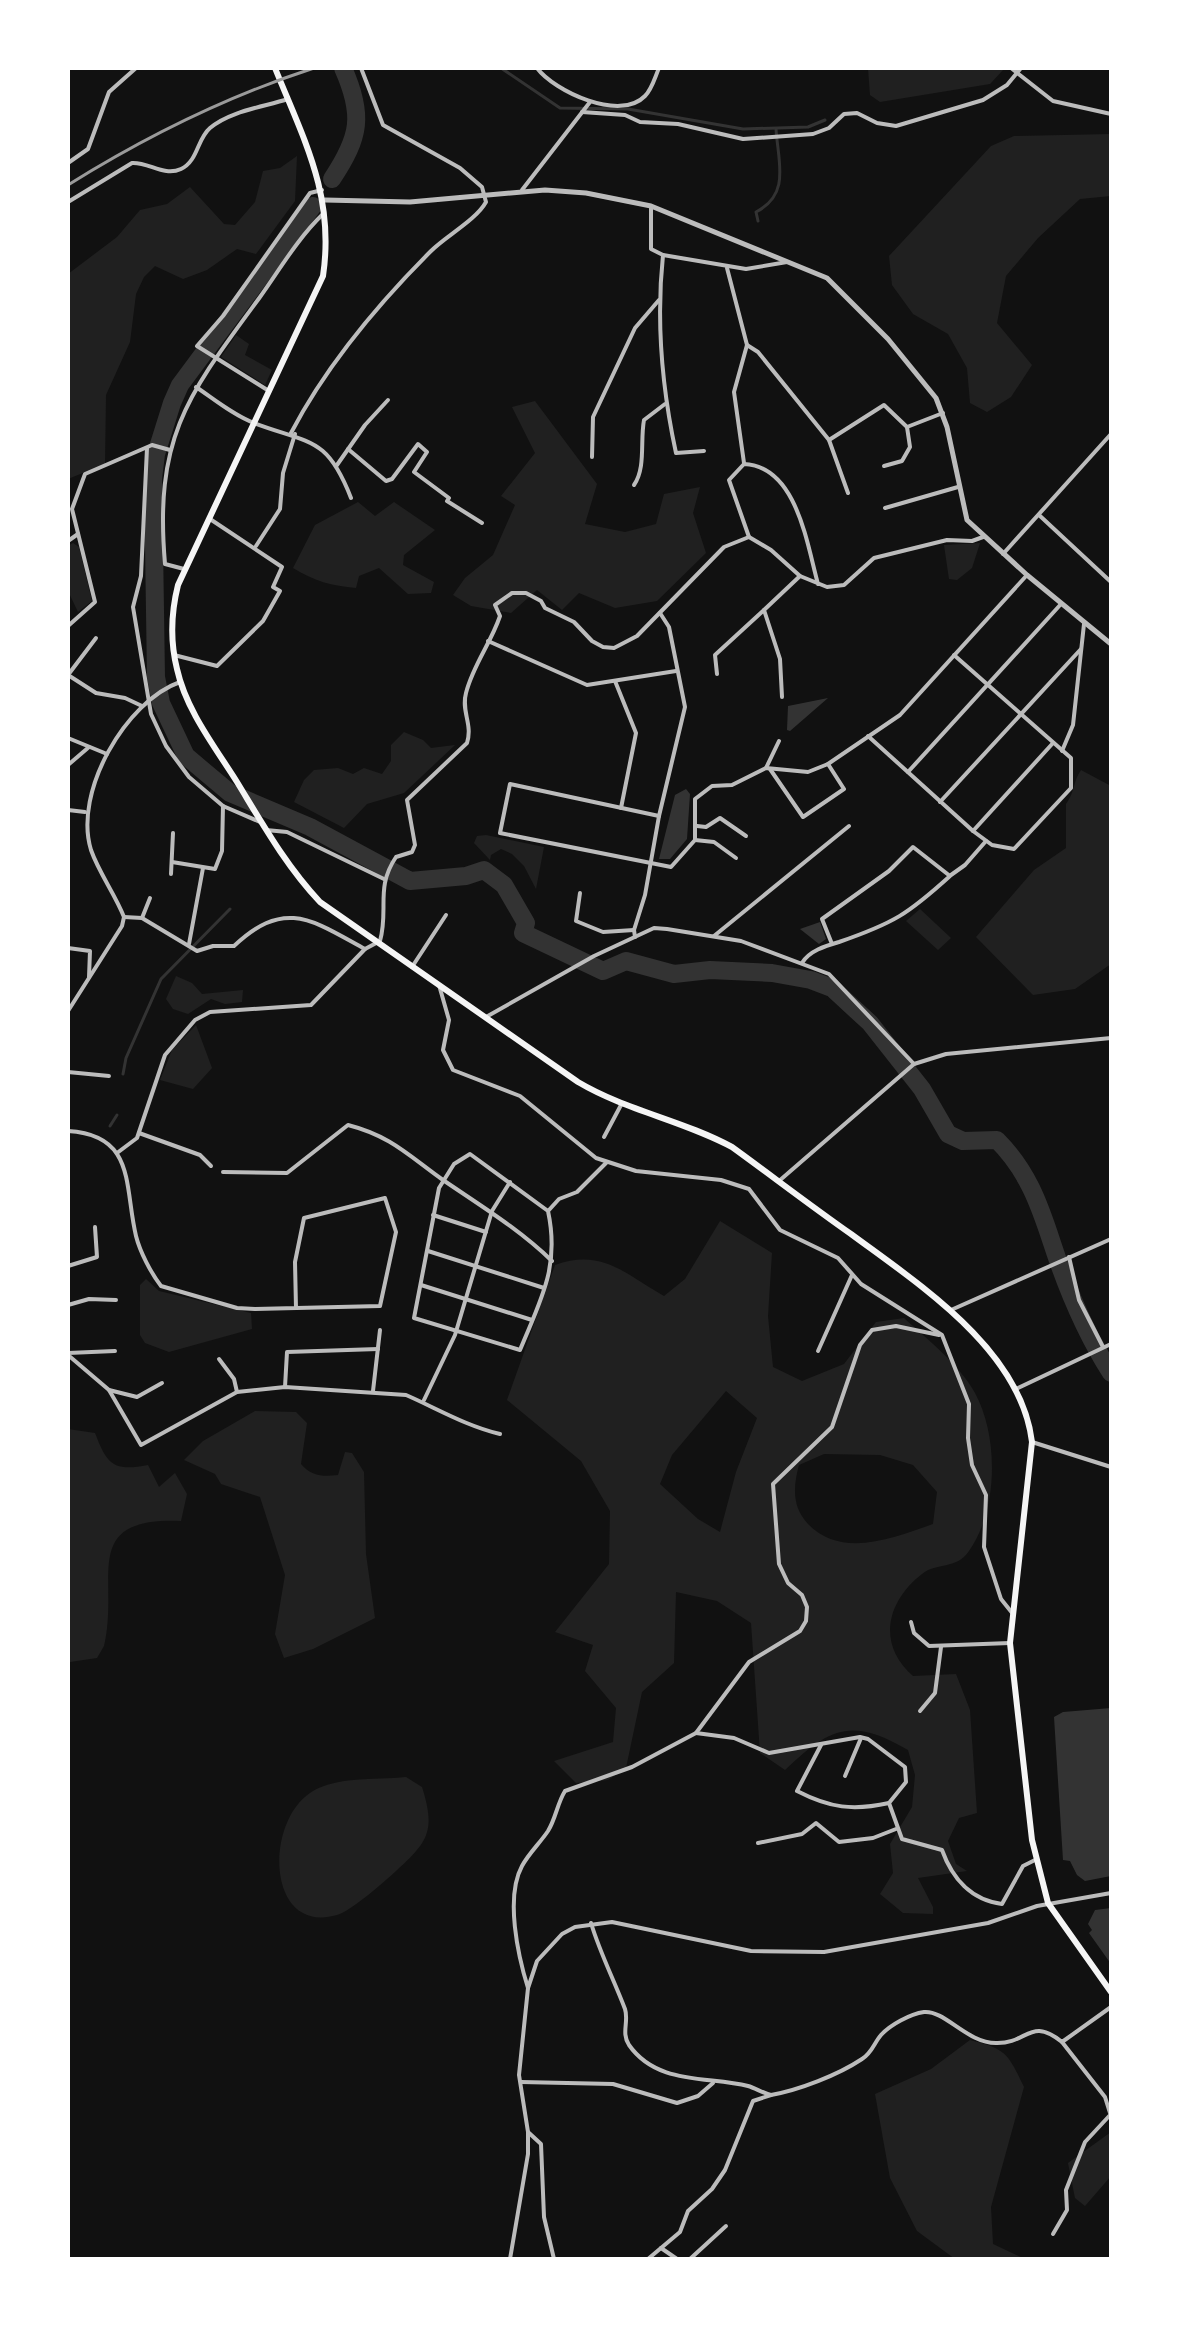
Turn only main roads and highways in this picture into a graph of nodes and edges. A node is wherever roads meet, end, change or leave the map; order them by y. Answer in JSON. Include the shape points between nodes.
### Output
{"nodes":[{"id":1,"x":275,"y":68,"type":"edge"},
{"id":2,"x":1111,"y":1992,"type":"edge"}],
"edges":[{"from":1,"to":2,"type":"main road","via":[[325,200],[323,276],[184,569],[173,604],[180,682],[259,819],[320,902],[578,1082],[621,1105],[714,1137],[779,1181],[951,1310],[1015,1389],[1030,1420],[1032,1442],[1010,1643],[1035,1860],[1048,1903]]}]}
